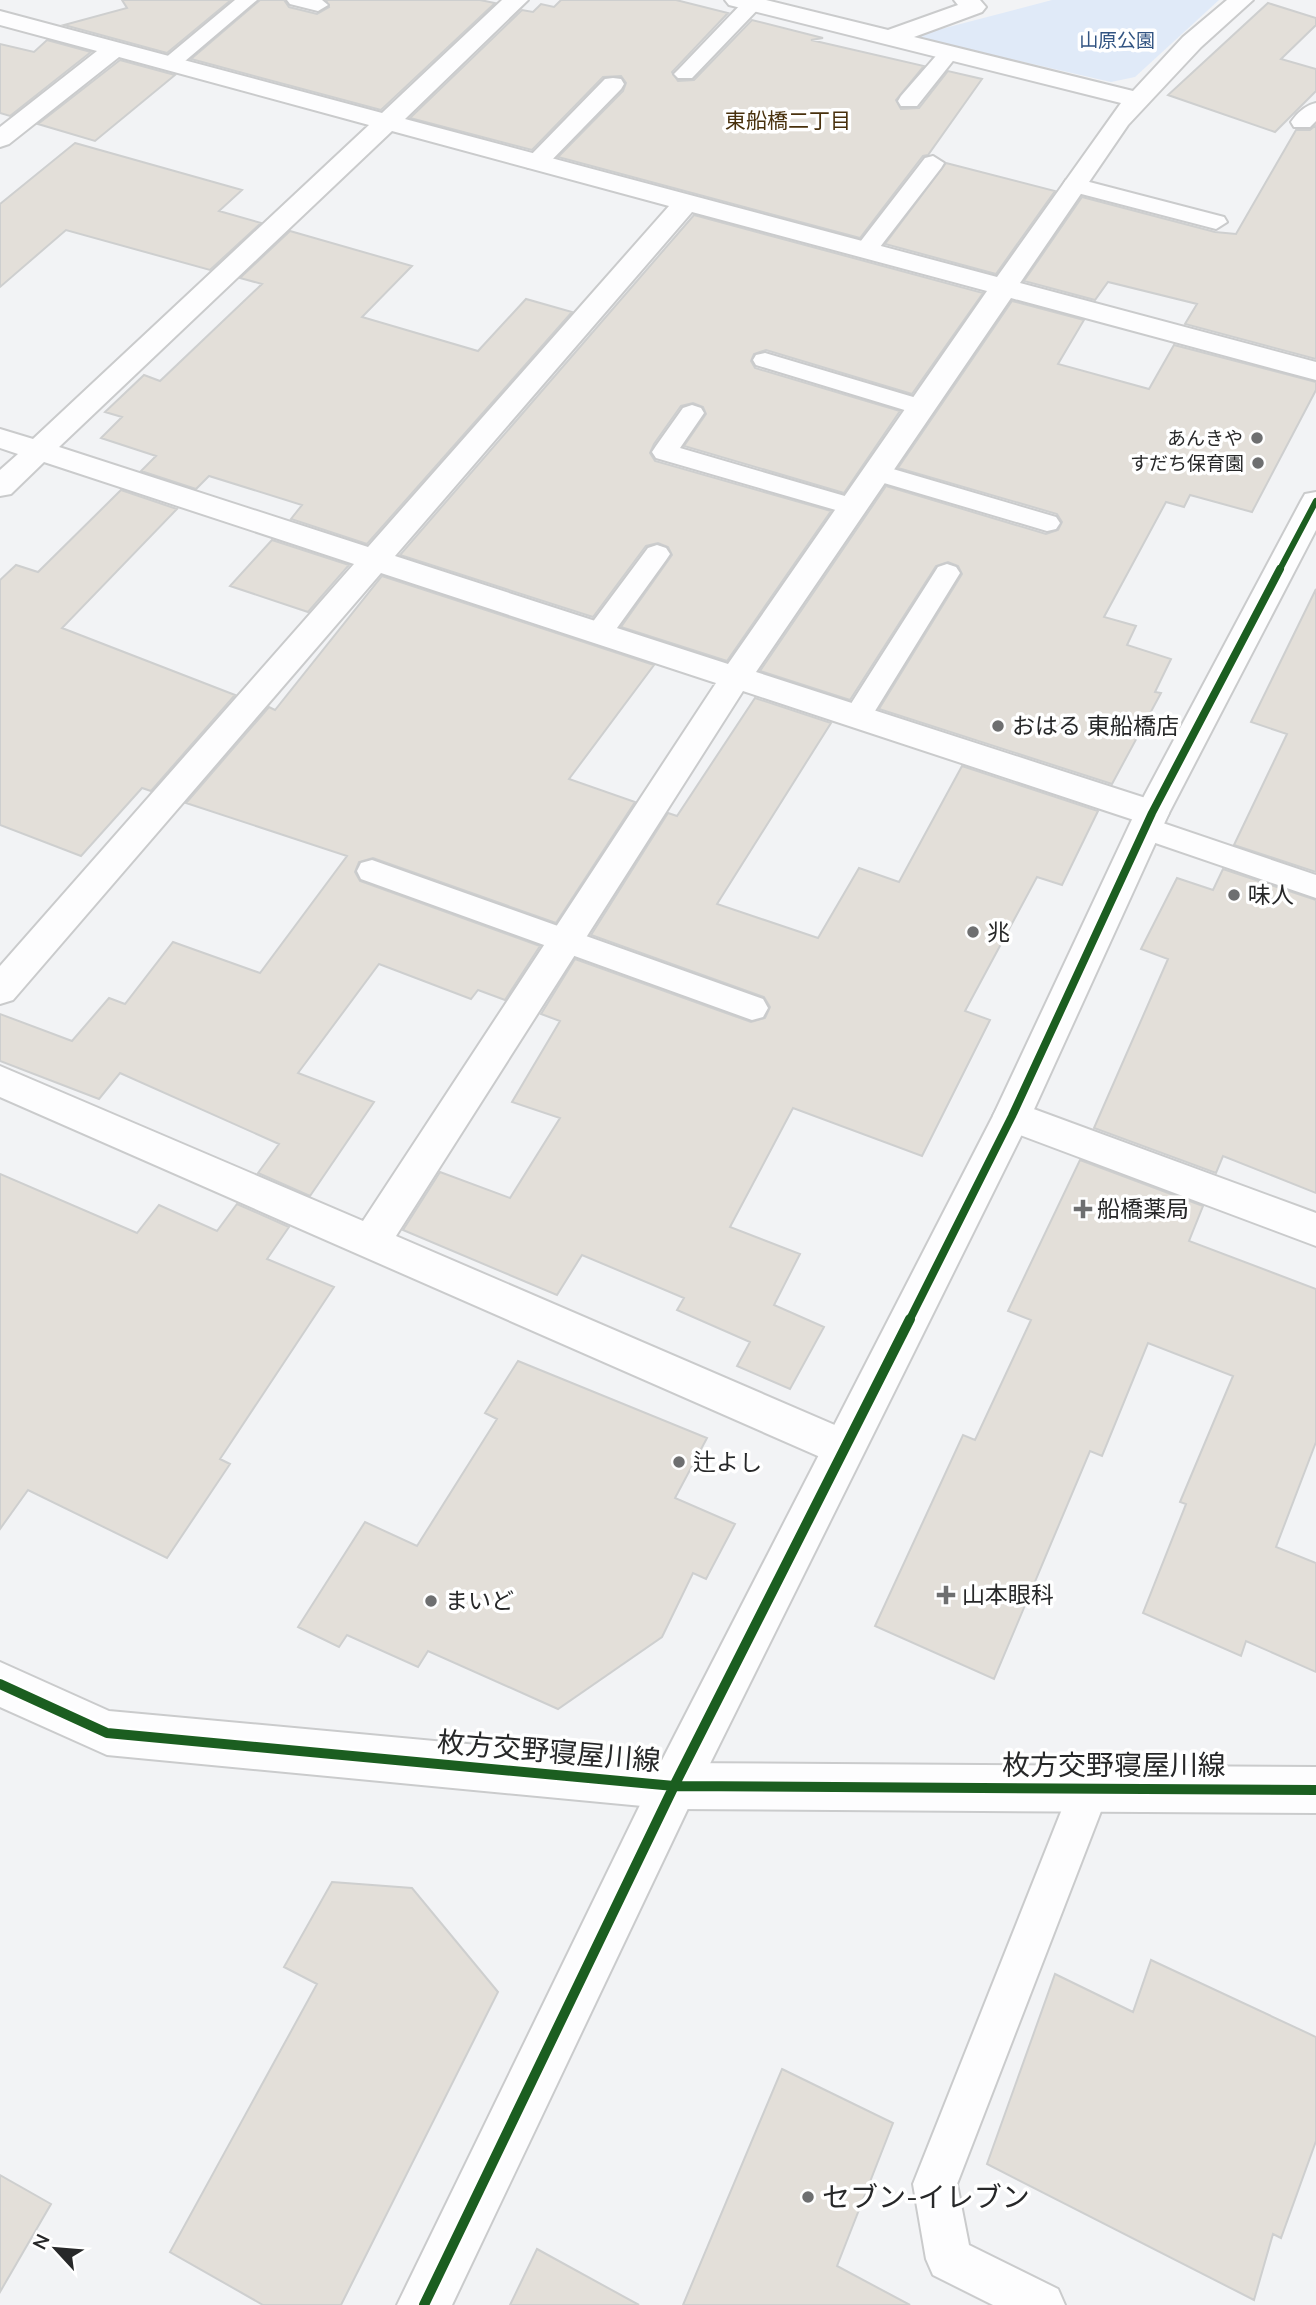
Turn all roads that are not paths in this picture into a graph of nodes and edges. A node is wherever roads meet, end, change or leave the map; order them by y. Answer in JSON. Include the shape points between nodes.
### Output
{"nodes":[{"id":1,"x":247,"y":0,"type":"edge"},
{"id":2,"x":297,"y":0,"type":"edge"},
{"id":3,"x":516,"y":0,"type":"edge"},
{"id":4,"x":1241,"y":0,"type":"edge"},
{"id":5,"x":745,"y":2,"type":"edge"},
{"id":6,"x":978,"y":3,"type":"edge"},
{"id":7,"x":318,"y":5,"type":"dead end"},
{"id":8,"x":0,"y":18,"type":"edge"},
{"id":9,"x":889,"y":38,"type":"junction"},
{"id":10,"x":116,"y":48,"type":"junction"},
{"id":11,"x":949,"y":53,"type":"junction"},
{"id":12,"x":171,"y":63,"type":"junction"},
{"id":13,"x":685,"y":74,"type":"dead end"},
{"id":14,"x":612,"y":84,"type":"dead end"},
{"id":15,"x":1135,"y":99,"type":"junction"},
{"id":16,"x":909,"y":102,"type":"dead end"},
{"id":17,"x":386,"y":123,"type":"junction"},
{"id":18,"x":0,"y":139,"type":"edge"},
{"id":19,"x":536,"y":163,"type":"junction"},
{"id":20,"x":933,"y":163,"type":"dead end"},
{"id":21,"x":1074,"y":185,"type":"junction"},
{"id":22,"x":685,"y":204,"type":"junction"},
{"id":23,"x":1216,"y":222,"type":"dead end"},
{"id":24,"x":865,"y":251,"type":"junction"},
{"id":25,"x":1004,"y":287,"type":"junction"},
{"id":26,"x":765,"y":360,"type":"dead end"},
{"id":27,"x":1316,"y":371,"type":"edge"},
{"id":28,"x":921,"y":407,"type":"junction"},
{"id":29,"x":692,"y":413,"type":"dead end"},
{"id":30,"x":0,"y":438,"type":"edge"},
{"id":31,"x":39,"y":450,"type":"junction"},
{"id":32,"x":876,"y":472,"type":"junction"},
{"id":33,"x":0,"y":487,"type":"edge"},
{"id":34,"x":1316,"y":501,"type":"edge"},
{"id":35,"x":853,"y":507,"type":"junction"},
{"id":36,"x":1047,"y":523,"type":"dead end"},
{"id":37,"x":657,"y":554,"type":"dead end"},
{"id":38,"x":375,"y":560,"type":"junction"},
{"id":39,"x":947,"y":573,"type":"dead end"},
{"id":40,"x":599,"y":633,"type":"junction"},
{"id":41,"x":736,"y":677,"type":"junction"},
{"id":42,"x":857,"y":717,"type":"junction"},
{"id":43,"x":1149,"y":820,"type":"junction"},
{"id":44,"x":372,"y":871,"type":"dead end"},
{"id":45,"x":1316,"y":887,"type":"edge"},
{"id":46,"x":565,"y":939,"type":"junction"},
{"id":47,"x":0,"y":990,"type":"edge"},
{"id":48,"x":752,"y":1008,"type":"dead end"},
{"id":49,"x":0,"y":1080,"type":"edge"},
{"id":50,"x":1012,"y":1116,"type":"junction"},
{"id":51,"x":1316,"y":1230,"type":"edge"},
{"id":52,"x":371,"y":1242,"type":"junction"},
{"id":53,"x":843,"y":1448,"type":"junction"},
{"id":54,"x":0,"y":1684,"type":"edge"},
{"id":55,"x":674,"y":1786,"type":"junction"},
{"id":56,"x":1090,"y":1788,"type":"junction"},
{"id":57,"x":1316,"y":1790,"type":"edge"},
{"id":58,"x":1026,"y":2301,"type":"edge"},
{"id":59,"x":424,"y":2305,"type":"edge"}],
"edges":[{"from":1,"to":12,"type":"lane"},
{"from":2,"to":7,"type":"lane"},
{"from":3,"to":17,"type":"street"},
{"from":4,"to":15,"type":"street"},
{"from":5,"to":9,"type":"street"},
{"from":5,"to":13,"type":"lane"},
{"from":6,"to":9,"type":"street"},
{"from":8,"to":10,"type":"street"},
{"from":9,"to":11,"type":"street"},
{"from":10,"to":12,"type":"street"},
{"from":10,"to":18,"type":"street"},
{"from":11,"to":15,"type":"street"},
{"from":11,"to":16,"type":"lane"},
{"from":12,"to":17,"type":"street"},
{"from":14,"to":19,"type":"lane"},
{"from":15,"to":21,"type":"street"},
{"from":17,"to":19,"type":"street"},
{"from":17,"to":31,"type":"street"},
{"from":19,"to":22,"type":"street"},
{"from":20,"to":24,"type":"lane"},
{"from":21,"to":23,"type":"lane"},
{"from":21,"to":25,"type":"street"},
{"from":22,"to":24,"type":"street"},
{"from":22,"to":38,"type":"street"},
{"from":24,"to":25,"type":"street"},
{"from":25,"to":27,"type":"street"},
{"from":25,"to":28,"type":"street"},
{"from":26,"to":28,"type":"lane"},
{"from":28,"to":32,"type":"street"},
{"from":29,"to":35,"type":"lane","via":[[665,452]]},
{"from":30,"to":31,"type":"street"},
{"from":31,"to":33,"type":"street"},
{"from":31,"to":38,"type":"street"},
{"from":32,"to":35,"type":"street"},
{"from":32,"to":36,"type":"lane"},
{"from":34,"to":43,"type":"street"},
{"from":35,"to":41,"type":"street"},
{"from":37,"to":40,"type":"lane"},
{"from":38,"to":40,"type":"street"},
{"from":38,"to":47,"type":"street"},
{"from":39,"to":42,"type":"lane"},
{"from":40,"to":41,"type":"street"},
{"from":41,"to":42,"type":"street"},
{"from":41,"to":46,"type":"street"},
{"from":42,"to":43,"type":"street"},
{"from":43,"to":45,"type":"lane"},
{"from":43,"to":50,"type":"street"},
{"from":44,"to":46,"type":"lane"},
{"from":46,"to":48,"type":"lane"},
{"from":46,"to":52,"type":"street"},
{"from":49,"to":52,"type":"street"},
{"from":50,"to":51,"type":"street"},
{"from":50,"to":53,"type":"street"},
{"from":52,"to":53,"type":"street"},
{"from":53,"to":55,"type":"street"},
{"from":54,"to":55,"type":"street","name":"枚方交野寝屋川線","via":[[107,1733]]},
{"from":55,"to":56,"type":"street","name":"枚方交野寝屋川線"},
{"from":55,"to":59,"type":"street"},
{"from":56,"to":57,"type":"street","name":"枚方交野寝屋川線"},
{"from":56,"to":58,"type":"lane","via":[[935,2184],[948,2259]]}]}
